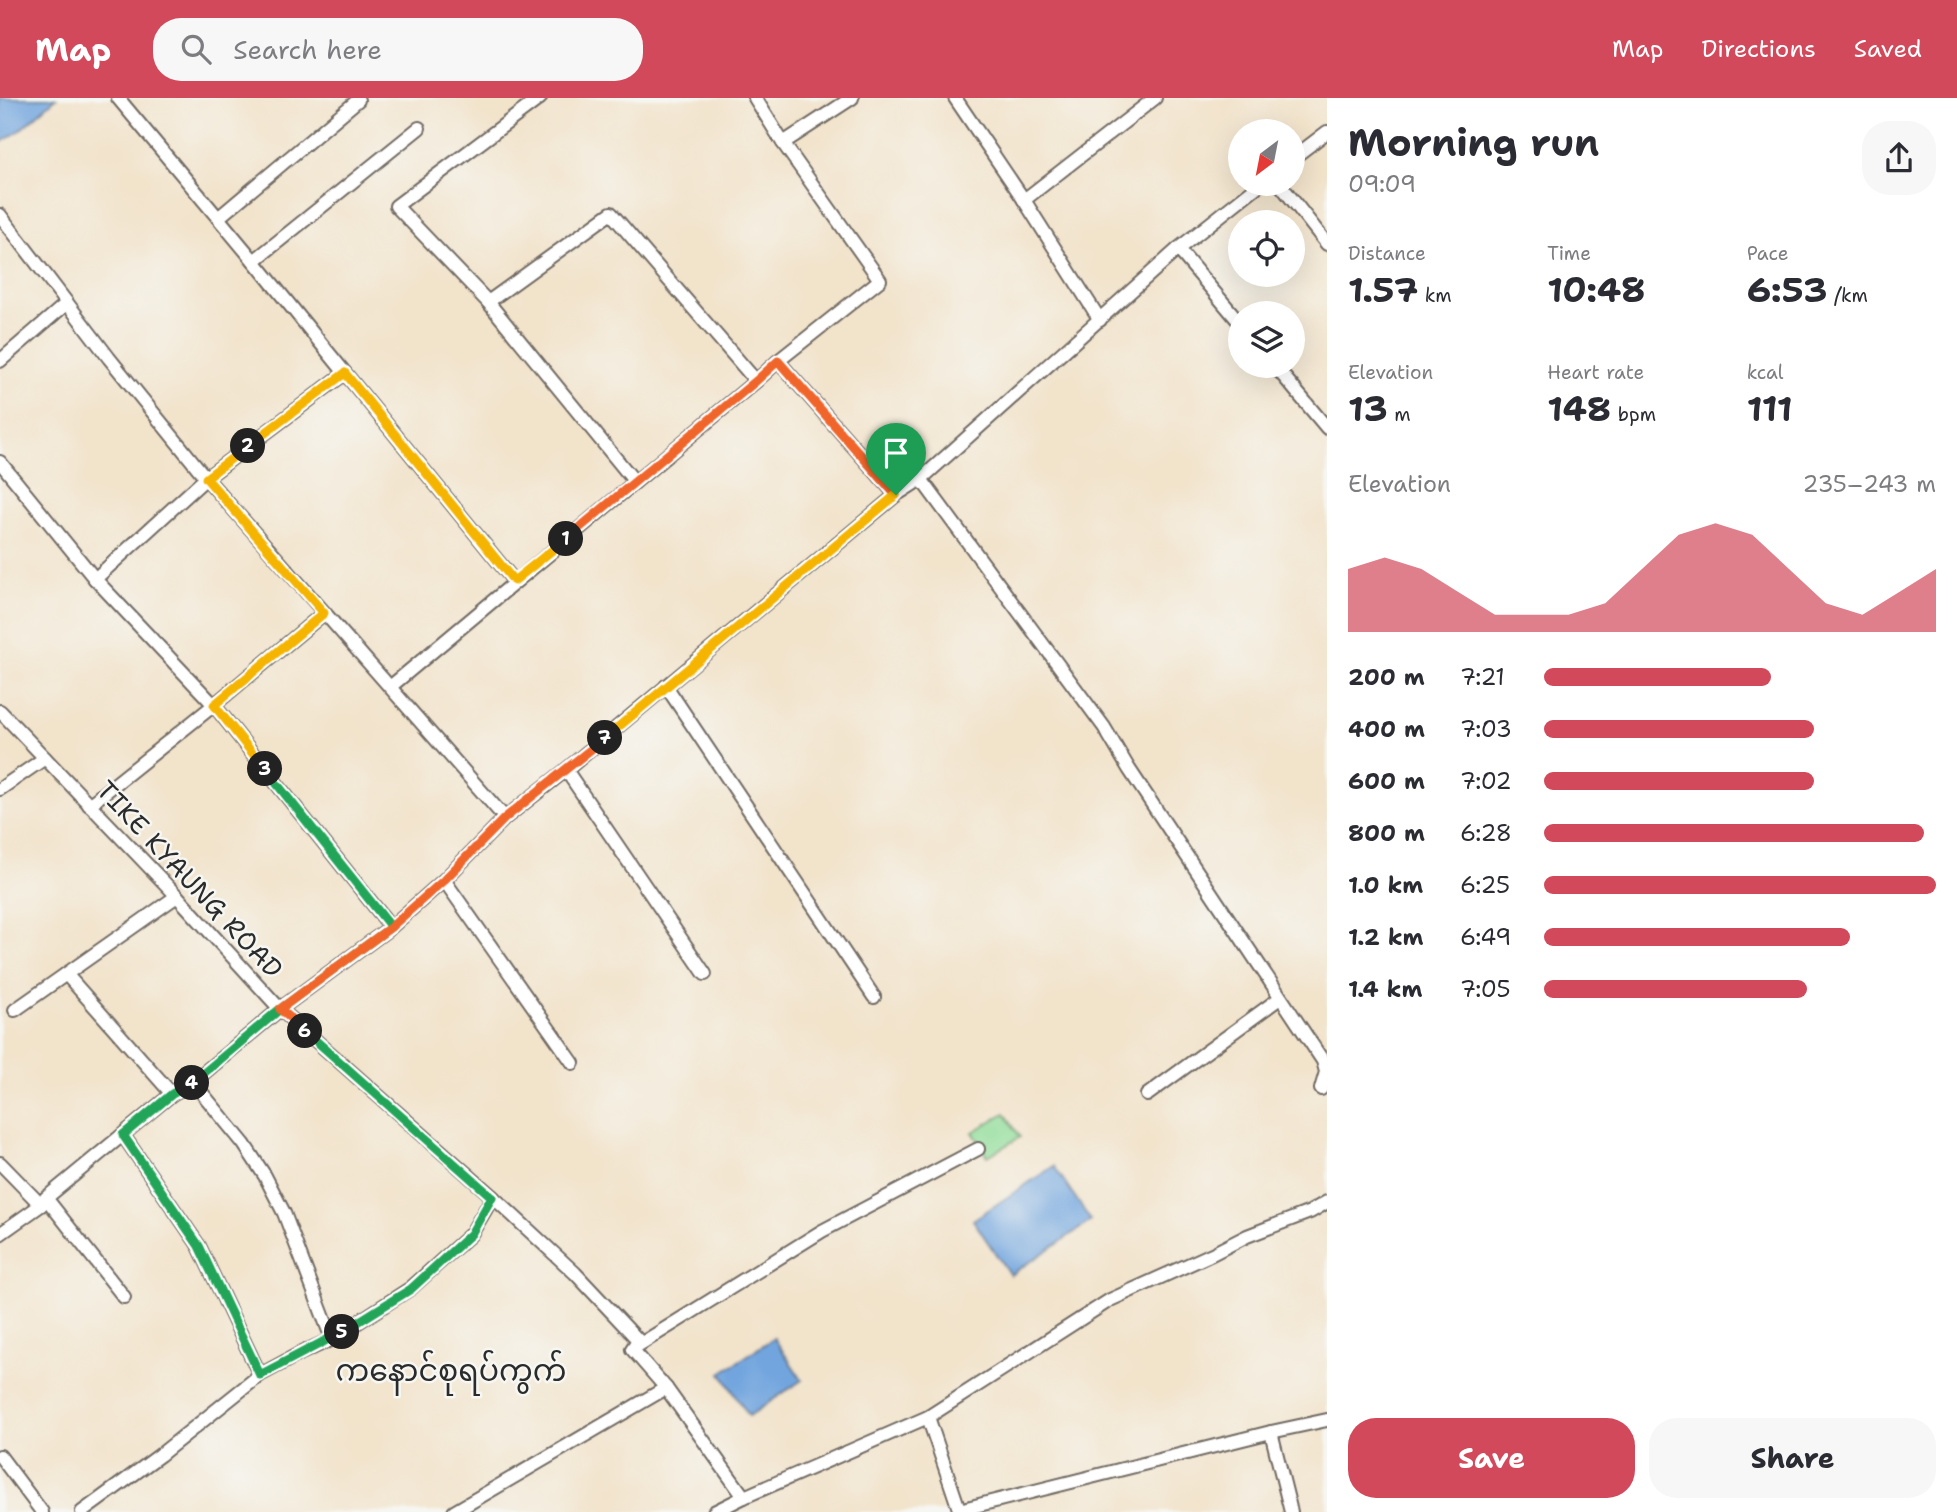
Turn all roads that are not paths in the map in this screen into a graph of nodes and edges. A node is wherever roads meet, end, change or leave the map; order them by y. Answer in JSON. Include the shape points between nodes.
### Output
{"nodes":[{"id":1,"x":118,"y":98,"type":"edge"},
{"id":2,"x":540,"y":98,"type":"edge"},
{"id":3,"x":755,"y":98,"type":"edge"},
{"id":4,"x":852,"y":98,"type":"edge"},
{"id":5,"x":955,"y":98,"type":"edge"},
{"id":6,"x":1155,"y":98,"type":"edge"},
{"id":7,"x":358,"y":100,"type":"dead end"},
{"id":8,"x":419,"y":128,"type":"dead end"},
{"id":9,"x":1327,"y":132,"type":"edge"},
{"id":10,"x":783,"y":143,"type":"junction"},
{"id":11,"x":1306,"y":148,"type":"edge"},
{"id":12,"x":1245,"y":196,"type":"edge"},
{"id":13,"x":1289,"y":196,"type":"edge"},
{"id":14,"x":1024,"y":200,"type":"junction"},
{"id":15,"x":0,"y":215,"type":"edge"},
{"id":16,"x":218,"y":218,"type":"junction"},
{"id":17,"x":1327,"y":244,"type":"edge"},
{"id":18,"x":1178,"y":248,"type":"junction"},
{"id":19,"x":254,"y":261,"type":"junction"},
{"id":20,"x":488,"y":302,"type":"junction"},
{"id":21,"x":67,"y":303,"type":"junction"},
{"id":22,"x":1228,"y":308,"type":"edge"},
{"id":23,"x":1100,"y":320,"type":"junction"},
{"id":24,"x":0,"y":361,"type":"edge"},
{"id":25,"x":778,"y":361,"type":"junction"},
{"id":26,"x":345,"y":373,"type":"junction"},
{"id":27,"x":1285,"y":378,"type":"edge"},
{"id":28,"x":756,"y":381,"type":"junction"},
{"id":29,"x":1327,"y":428,"type":"edge"},
{"id":30,"x":0,"y":462,"type":"edge"},
{"id":31,"x":206,"y":478,"type":"junction"},
{"id":32,"x":921,"y":480,"type":"junction"},
{"id":33,"x":635,"y":482,"type":"junction"},
{"id":34,"x":896,"y":495,"type":"junction"},
{"id":35,"x":95,"y":579,"type":"junction"},
{"id":36,"x":514,"y":581,"type":"junction"},
{"id":37,"x":324,"y":613,"type":"junction"},
{"id":38,"x":666,"y":686,"type":"junction"},
{"id":39,"x":390,"y":687,"type":"junction"},
{"id":40,"x":214,"y":705,"type":"junction"},
{"id":41,"x":0,"y":712,"type":"edge"},
{"id":42,"x":45,"y":758,"type":"junction"},
{"id":43,"x":566,"y":770,"type":"junction"},
{"id":44,"x":0,"y":789,"type":"edge"},
{"id":45,"x":89,"y":805,"type":"junction"},
{"id":46,"x":505,"y":818,"type":"junction"},
{"id":47,"x":444,"y":880,"type":"junction"},
{"id":48,"x":177,"y":896,"type":"junction"},
{"id":49,"x":391,"y":927,"type":"junction"},
{"id":50,"x":66,"y":974,"type":"junction"},
{"id":51,"x":705,"y":974,"type":"dead end"},
{"id":52,"x":874,"y":997,"type":"dead end"},
{"id":53,"x":1280,"y":998,"type":"junction"},
{"id":54,"x":280,"y":1009,"type":"junction"},
{"id":55,"x":15,"y":1010,"type":"dead end"},
{"id":56,"x":573,"y":1063,"type":"dead end"},
{"id":57,"x":193,"y":1082,"type":"junction"},
{"id":58,"x":1321,"y":1089,"type":"dead end"},
{"id":59,"x":172,"y":1094,"type":"junction"},
{"id":60,"x":1147,"y":1095,"type":"dead end"},
{"id":61,"x":123,"y":1135,"type":"junction"},
{"id":62,"x":978,"y":1149,"type":"dead end"},
{"id":63,"x":0,"y":1163,"type":"edge"},
{"id":64,"x":492,"y":1197,"type":"junction"},
{"id":65,"x":44,"y":1202,"type":"junction"},
{"id":66,"x":1327,"y":1202,"type":"edge"},
{"id":67,"x":0,"y":1234,"type":"edge"},
{"id":68,"x":124,"y":1297,"type":"dead end"},
{"id":69,"x":332,"y":1339,"type":"junction"},
{"id":70,"x":632,"y":1349,"type":"junction"},
{"id":71,"x":260,"y":1375,"type":"junction"},
{"id":72,"x":666,"y":1388,"type":"junction"},
{"id":73,"x":928,"y":1417,"type":"junction"},
{"id":74,"x":1327,"y":1420,"type":"edge"},
{"id":75,"x":1271,"y":1432,"type":"junction"},
{"id":76,"x":0,"y":1456,"type":"edge"},
{"id":77,"x":744,"y":1497,"type":"junction"},
{"id":78,"x":960,"y":1511,"type":"edge"},
{"id":79,"x":42,"y":1512,"type":"edge"},
{"id":80,"x":82,"y":1512,"type":"edge"},
{"id":81,"x":454,"y":1512,"type":"edge"},
{"id":82,"x":714,"y":1512,"type":"edge"},
{"id":83,"x":1291,"y":1512,"type":"edge"}],
"edges":[{"from":1,"to":16,"type":"street"},
{"from":2,"to":20,"type":"street","via":[[396,206]]},
{"from":3,"to":10,"type":"street"},
{"from":4,"to":10,"type":"street"},
{"from":5,"to":14,"type":"street"},
{"from":6,"to":14,"type":"street"},
{"from":7,"to":16,"type":"street"},
{"from":8,"to":19,"type":"street"},
{"from":9,"to":11,"type":"street"},
{"from":10,"to":25,"type":"street","via":[[880,280]]},
{"from":12,"to":18,"type":"street"},
{"from":13,"to":17,"type":"street"},
{"from":14,"to":23,"type":"street"},
{"from":15,"to":21,"type":"street"},
{"from":16,"to":19,"type":"street"},
{"from":18,"to":22,"type":"street"},
{"from":18,"to":23,"type":"street"},
{"from":19,"to":26,"type":"street"},
{"from":20,"to":28,"type":"street","via":[[611,213]]},
{"from":20,"to":33,"type":"street"},
{"from":21,"to":24,"type":"street"},
{"from":21,"to":31,"type":"street"},
{"from":23,"to":32,"type":"street"},
{"from":25,"to":28,"type":"street"},
{"from":25,"to":34,"type":"street"},
{"from":26,"to":31,"type":"street"},
{"from":26,"to":36,"type":"street"},
{"from":27,"to":29,"type":"street"},
{"from":28,"to":33,"type":"street"},
{"from":30,"to":35,"type":"street"},
{"from":31,"to":35,"type":"street"},
{"from":31,"to":37,"type":"street"},
{"from":32,"to":34,"type":"street"},
{"from":32,"to":53,"type":"street","via":[[1104,727]]},
{"from":33,"to":36,"type":"street"},
{"from":34,"to":38,"type":"street"},
{"from":35,"to":40,"type":"street"},
{"from":36,"to":39,"type":"street"},
{"from":37,"to":39,"type":"street"},
{"from":37,"to":40,"type":"street"},
{"from":38,"to":43,"type":"street"},
{"from":38,"to":52,"type":"street"},
{"from":39,"to":46,"type":"street"},
{"from":40,"to":45,"type":"street"},
{"from":40,"to":49,"type":"street"},
{"from":41,"to":42,"type":"street","name":"TIKE KYAUNG ROAD"},
{"from":42,"to":44,"type":"street"},
{"from":42,"to":45,"type":"street","name":"TIKE KYAUNG ROAD"},
{"from":43,"to":46,"type":"street"},
{"from":43,"to":51,"type":"street"},
{"from":45,"to":48,"type":"street","name":"TIKE KYAUNG ROAD"},
{"from":46,"to":47,"type":"street"},
{"from":47,"to":49,"type":"street"},
{"from":47,"to":56,"type":"street"},
{"from":48,"to":50,"type":"street"},
{"from":48,"to":54,"type":"street","name":"TIKE KYAUNG ROAD"},
{"from":49,"to":54,"type":"street"},
{"from":50,"to":55,"type":"street"},
{"from":50,"to":59,"type":"street"},
{"from":53,"to":58,"type":"street","via":[[1323,1061],[1326,1072]]},
{"from":53,"to":60,"type":"street"},
{"from":54,"to":57,"type":"street"},
{"from":54,"to":64,"type":"street","name":"TIKE KYAUNG ROAD"},
{"from":57,"to":59,"type":"street"},
{"from":57,"to":69,"type":"street","via":[[265,1176],[284,1213]]},
{"from":59,"to":61,"type":"street"},
{"from":61,"to":65,"type":"street"},
{"from":61,"to":71,"type":"street","via":[[199,1246]]},
{"from":62,"to":70,"type":"street","via":[[822,1231]]},
{"from":63,"to":65,"type":"street"},
{"from":64,"to":69,"type":"street","via":[[471,1234],[411,1289]]},
{"from":64,"to":70,"type":"street","name":"TIKE KYAUNG ROAD","via":[[575,1273],[638,1340]]},
{"from":65,"to":67,"type":"street"},
{"from":65,"to":68,"type":"street"},
{"from":66,"to":73,"type":"street","via":[[1110,1300]]},
{"from":69,"to":71,"type":"street"},
{"from":70,"to":72,"type":"street","name":"TIKE KYAUNG ROAD"},
{"from":71,"to":80,"type":"street"},
{"from":72,"to":77,"type":"street","name":"TIKE KYAUNG ROAD"},
{"from":72,"to":81,"type":"street"},
{"from":73,"to":77,"type":"street"},
{"from":73,"to":78,"type":"street"},
{"from":74,"to":75,"type":"street"},
{"from":75,"to":78,"type":"street"},
{"from":75,"to":83,"type":"street"},
{"from":76,"to":79,"type":"street"},
{"from":77,"to":82,"type":"street"}]}
